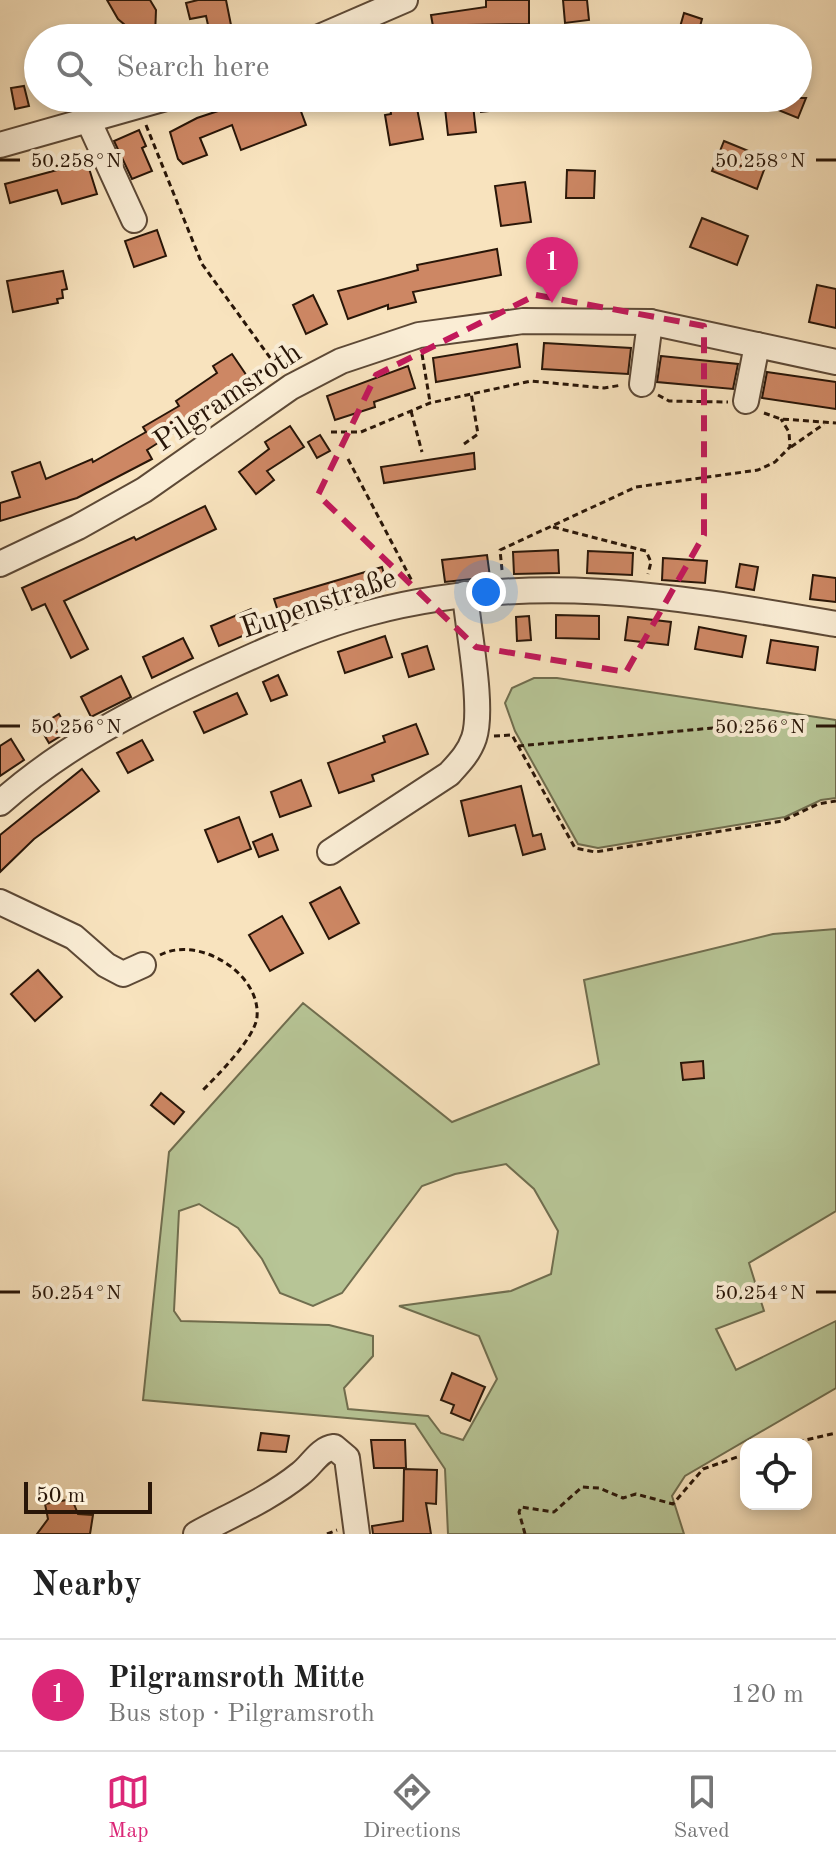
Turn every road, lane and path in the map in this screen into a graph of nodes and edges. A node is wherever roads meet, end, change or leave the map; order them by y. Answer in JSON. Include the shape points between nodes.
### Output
{"nodes":[{"id":1,"x":405,"y":0,"type":"edge"},
{"id":2,"x":349,"y":24,"type":"edge"},
{"id":3,"x":122,"y":112,"type":"edge"},
{"id":4,"x":141,"y":112,"type":"edge"},
{"id":5,"x":89,"y":122,"type":"junction"},
{"id":6,"x":0,"y":145,"type":"edge"},
{"id":7,"x":134,"y":220,"type":"dead end"},
{"id":8,"x":650,"y":322,"type":"junction"},
{"id":9,"x":419,"y":335,"type":"junction"},
{"id":10,"x":757,"y":345,"type":"junction"},
{"id":11,"x":836,"y":362,"type":"edge"},
{"id":12,"x":279,"y":371,"type":"dead end"},
{"id":13,"x":642,"y":384,"type":"junction"},
{"id":14,"x":471,"y":393,"type":"junction"},
{"id":15,"x":746,"y":401,"type":"junction"},
{"id":16,"x":430,"y":403,"type":"junction"},
{"id":17,"x":411,"y":411,"type":"junction"},
{"id":18,"x":781,"y":419,"type":"junction"},
{"id":19,"x":836,"y":423,"type":"edge"},
{"id":20,"x":824,"y":424,"type":"junction"},
{"id":21,"x":331,"y":432,"type":"dead end"},
{"id":22,"x":464,"y":444,"type":"dead end"},
{"id":23,"x":790,"y":447,"type":"junction"},
{"id":24,"x":422,"y":452,"type":"dead end"},
{"id":25,"x":348,"y":459,"type":"dead end"},
{"id":26,"x":553,"y":527,"type":"junction"},
{"id":27,"x":0,"y":564,"type":"edge"},
{"id":28,"x":504,"y":590,"type":"junction"},
{"id":29,"x":643,"y":592,"type":"junction"},
{"id":30,"x":465,"y":594,"type":"junction"},
{"id":31,"x":423,"y":601,"type":"junction"},
{"id":32,"x":836,"y":624,"type":"edge"},
{"id":33,"x":777,"y":722,"type":"dead end"},
{"id":34,"x":474,"y":737,"type":"junction"},
{"id":35,"x":518,"y":746,"type":"junction"},
{"id":36,"x":836,"y":801,"type":"edge"},
{"id":37,"x":0,"y":803,"type":"edge"},
{"id":38,"x":330,"y":852,"type":"dead end"},
{"id":39,"x":0,"y":902,"type":"edge"},
{"id":40,"x":143,"y":965,"type":"joint"},
{"id":41,"x":202,"y":1091,"type":"dead end"},
{"id":42,"x":836,"y":1433,"type":"edge"},
{"id":43,"x":812,"y":1438,"type":"edge"},
{"id":44,"x":740,"y":1456,"type":"edge"},
{"id":45,"x":196,"y":1534,"type":"edge"},
{"id":46,"x":357,"y":1534,"type":"edge"},
{"id":47,"x":525,"y":1534,"type":"edge"}],
"edges":[{"from":1,"to":2,"type":"street"},
{"from":3,"to":5,"type":"street"},
{"from":4,"to":12,"type":"path","via":[[202,264]]},
{"from":5,"to":6,"type":"street"},
{"from":5,"to":7,"type":"street"},
{"from":8,"to":9,"type":"street","name":"Pilgramsroth","via":[[523,321]]},
{"from":8,"to":10,"type":"street","name":"Pilgramsroth"},
{"from":8,"to":13,"type":"street"},
{"from":9,"to":16,"type":"path"},
{"from":9,"to":27,"type":"street","name":"Pilgramsroth","via":[[341,361],[291,387],[144,490]]},
{"from":10,"to":11,"type":"street","name":"Pilgramsroth"},
{"from":10,"to":15,"type":"street"},
{"from":13,"to":14,"type":"path","via":[[604,388],[531,381]]},
{"from":13,"to":15,"type":"path","via":[[669,401]]},
{"from":14,"to":16,"type":"path"},
{"from":14,"to":22,"type":"path","via":[[478,434]]},
{"from":15,"to":18,"type":"path"},
{"from":16,"to":17,"type":"path"},
{"from":17,"to":21,"type":"path","via":[[361,432]]},
{"from":17,"to":24,"type":"path"},
{"from":18,"to":20,"type":"path"},
{"from":18,"to":23,"type":"path"},
{"from":19,"to":20,"type":"path"},
{"from":20,"to":23,"type":"path"},
{"from":23,"to":26,"type":"path","via":[[758,470],[636,487]]},
{"from":25,"to":31,"type":"path"},
{"from":26,"to":28,"type":"path","via":[[500,550]]},
{"from":26,"to":29,"type":"path","via":[[646,551],[651,562]]},
{"from":28,"to":29,"type":"street","name":"Eupenstraße"},
{"from":28,"to":30,"type":"street","name":"Eupenstraße"},
{"from":29,"to":32,"type":"street","name":"Eupenstraße"},
{"from":30,"to":31,"type":"street","name":"Eupenstraße"},
{"from":30,"to":34,"type":"street","via":[[477,711]]},
{"from":31,"to":37,"type":"street","name":"Eupenstraße","via":[[313,632],[146,705],[65,752]]},
{"from":33,"to":35,"type":"path"},
{"from":34,"to":35,"type":"path","via":[[512,735]]},
{"from":34,"to":38,"type":"street","via":[[449,774]]},
{"from":35,"to":36,"type":"path","via":[[575,848],[595,852],[782,821]]},
{"from":39,"to":40,"type":"street","via":[[74,937],[123,974]]},
{"from":40,"to":41,"type":"path","via":[[173,948],[200,951],[225,961],[253,991],[257,1019],[228,1066]]},
{"from":42,"to":43,"type":"path"},
{"from":44,"to":47,"type":"path","via":[[703,1469],[673,1504],[582,1487],[554,1512],[521,1507]]},
{"from":45,"to":46,"type":"street","via":[[273,1493],[334,1447],[347,1458]]}]}
